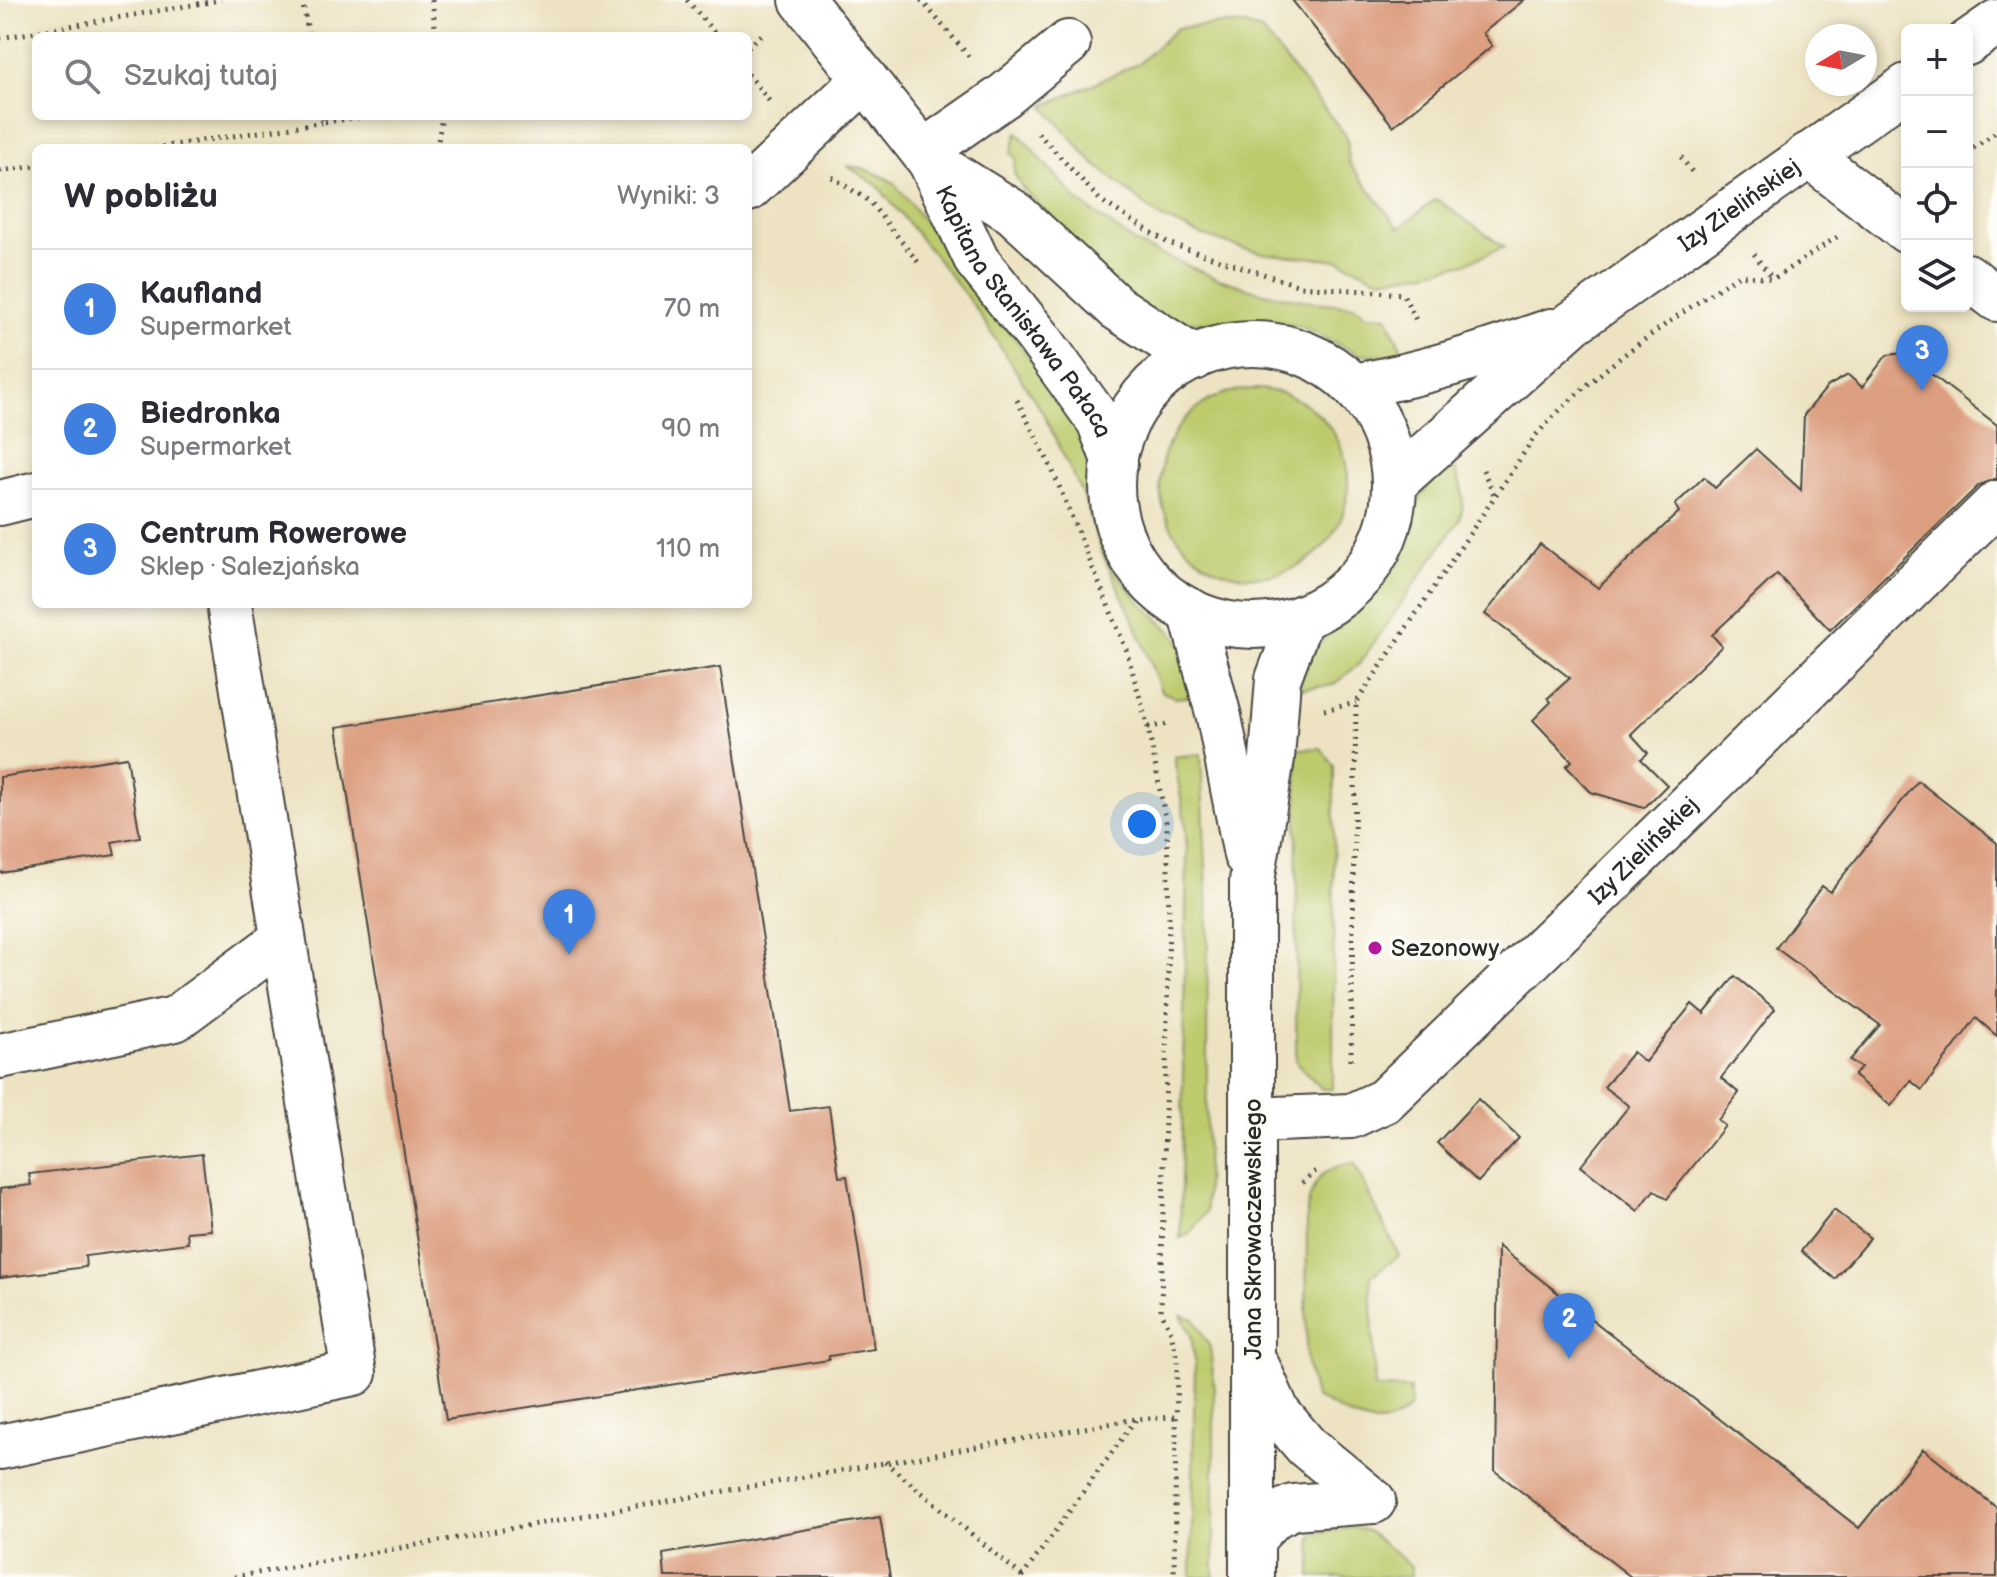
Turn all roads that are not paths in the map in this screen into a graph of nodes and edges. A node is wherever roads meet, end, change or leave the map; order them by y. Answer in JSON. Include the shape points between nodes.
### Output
{"nodes":[{"id":1,"x":802,"y":0,"type":"edge"},
{"id":2,"x":1997,"y":22,"type":"edge"},
{"id":3,"x":1973,"y":39,"type":"edge"},
{"id":4,"x":1068,"y":43,"type":"dead end"},
{"id":5,"x":865,"y":79,"type":"junction"},
{"id":6,"x":1901,"y":90,"type":"edge"},
{"id":7,"x":1808,"y":155,"type":"junction"},
{"id":8,"x":926,"y":157,"type":"junction"},
{"id":9,"x":752,"y":185,"type":"edge"},
{"id":10,"x":1901,"y":226,"type":"edge"},
{"id":11,"x":1973,"y":281,"type":"edge"},
{"id":12,"x":1997,"y":299,"type":"edge"},
{"id":13,"x":1573,"y":323,"type":"junction"},
{"id":14,"x":1194,"y":358,"type":"junction"},
{"id":15,"x":1354,"y":386,"type":"junction"},
{"id":16,"x":1115,"y":463,"type":"junction"},
{"id":17,"x":1394,"y":483,"type":"junction"},
{"id":18,"x":32,"y":495,"type":"edge"},
{"id":19,"x":0,"y":503,"type":"edge"},
{"id":20,"x":1997,"y":503,"type":"edge"},
{"id":21,"x":230,"y":608,"type":"edge"},
{"id":22,"x":1191,"y":611,"type":"junction"},
{"id":23,"x":1301,"y":618,"type":"junction"},
{"id":24,"x":1252,"y":881,"type":"junction"},
{"id":25,"x":283,"y":939,"type":"junction"},
{"id":26,"x":0,"y":1056,"type":"edge"},
{"id":27,"x":1252,"y":1120,"type":"junction"},
{"id":28,"x":1254,"y":1359,"type":"junction"},
{"id":29,"x":0,"y":1447,"type":"edge"},
{"id":30,"x":1252,"y":1558,"type":"edge"}],
"edges":[{"from":1,"to":5,"type":"street","name":"Kapitana Stanisława Pałaca"},
{"from":2,"to":3,"type":"street"},
{"from":4,"to":8,"type":"street"},
{"from":5,"to":8,"type":"street","name":"Kapitana Stanisława Pałaca"},
{"from":5,"to":9,"type":"street"},
{"from":6,"to":7,"type":"street","name":"Izy Zielińskiej"},
{"from":7,"to":10,"type":"street"},
{"from":7,"to":13,"type":"street","name":"Izy Zielińskiej"},
{"from":8,"to":14,"type":"street","name":"Kapitana Stanisława Pałaca","via":[[1013,212],[1117,308]]},
{"from":8,"to":16,"type":"street","name":"Kapitana Stanisława Pałaca","via":[[977,261],[1099,421]]},
{"from":11,"to":12,"type":"street"},
{"from":13,"to":15,"type":"street","name":"Izy Zielińskiej","via":[[1459,363]]},
{"from":13,"to":17,"type":"street","name":"Izy Zielińskiej"},
{"from":14,"to":15,"type":"street","via":[[1252,343],[1288,347],[1317,359]]},
{"from":14,"to":16,"type":"street","via":[[1157,381],[1135,408]]},
{"from":15,"to":17,"type":"street","via":[[1382,428]]},
{"from":16,"to":22,"type":"street","via":[[1114,507],[1124,542],[1142,572]]},
{"from":17,"to":23,"type":"street","via":[[1378,552],[1332,602]]},
{"from":18,"to":19,"type":"street"},
{"from":20,"to":27,"type":"street","name":"Izy Zielińskiej","via":[[1384,1101],[1351,1116]]},
{"from":21,"to":25,"type":"street"},
{"from":22,"to":23,"type":"street","via":[[1231,625],[1267,626]]},
{"from":22,"to":24,"type":"street","name":"Jana Skrowaczewskiego"},
{"from":23,"to":24,"type":"street","name":"Jana Skrowaczewskiego","via":[[1278,679],[1272,758]]},
{"from":24,"to":27,"type":"street","name":"Jana Skrowaczewskiego"},
{"from":25,"to":26,"type":"street","via":[[175,1019]]},
{"from":25,"to":29,"type":"street","via":[[354,1373]]},
{"from":27,"to":28,"type":"street","name":"Jana Skrowaczewskiego"},
{"from":28,"to":30,"type":"street","name":"Jana Skrowaczewskiego"},
{"from":28,"to":30,"type":"street","via":[[1278,1413],[1306,1446],[1373,1501],[1293,1507],[1274,1516]]}]}
